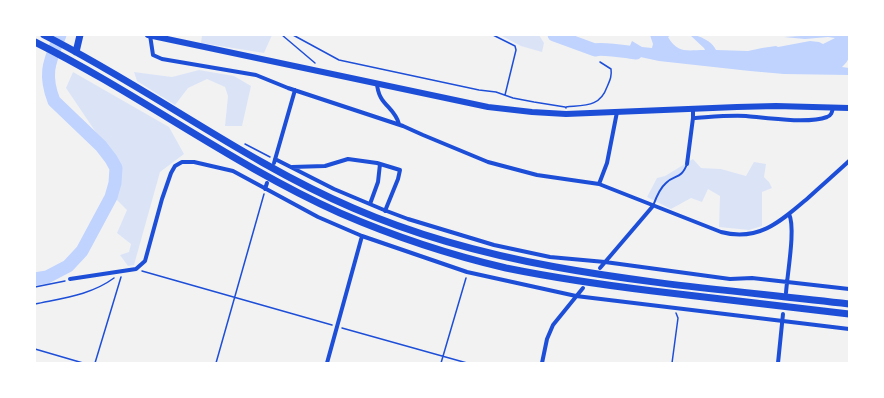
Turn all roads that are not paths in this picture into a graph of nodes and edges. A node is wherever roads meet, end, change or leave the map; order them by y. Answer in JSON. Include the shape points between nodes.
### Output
{"nodes":[{"id":1,"x":80,"y":35,"type":"edge"},
{"id":2,"x":149,"y":35,"type":"edge"},
{"id":3,"x":46,"y":36,"type":"edge"},
{"id":4,"x":35,"y":42,"type":"edge"},
{"id":5,"x":76,"y":52,"type":"junction"},
{"id":6,"x":376,"y":84,"type":"junction"},
{"id":7,"x":295,"y":90,"type":"junction"},
{"id":8,"x":833,"y":107,"type":"junction"},
{"id":9,"x":693,"y":108,"type":"junction"},
{"id":10,"x":849,"y":108,"type":"edge"},
{"id":11,"x":617,"y":112,"type":"junction"},
{"id":12,"x":693,"y":118,"type":"junction"},
{"id":13,"x":399,"y":124,"type":"junction"},
{"id":14,"x":849,"y":161,"type":"edge"},
{"id":15,"x":380,"y":164,"type":"junction"},
{"id":16,"x":687,"y":164,"type":"joint"},
{"id":17,"x":291,"y":167,"type":"junction"},
{"id":18,"x":267,"y":183,"type":"dead end"},
{"id":19,"x":599,"y":184,"type":"junction"},
{"id":20,"x":265,"y":189,"type":"junction"},
{"id":21,"x":370,"y":204,"type":"junction"},
{"id":22,"x":653,"y":206,"type":"junction"},
{"id":23,"x":386,"y":211,"type":"junction"},
{"id":24,"x":789,"y":214,"type":"junction"},
{"id":25,"x":362,"y":236,"type":"junction"},
{"id":26,"x":605,"y":262,"type":"junction"},
{"id":27,"x":600,"y":268,"type":"dead end"},
{"id":28,"x":70,"y":279,"type":"road end"},
{"id":29,"x":787,"y":282,"type":"junction"},
{"id":30,"x":583,"y":288,"type":"dead end"},
{"id":31,"x":849,"y":289,"type":"edge"},
{"id":32,"x":786,"y":293,"type":"dead end"},
{"id":33,"x":576,"y":296,"type":"junction"},
{"id":34,"x":849,"y":304,"type":"edge"},
{"id":35,"x":783,"y":314,"type":"dead end"},
{"id":36,"x":849,"y":314,"type":"edge"},
{"id":37,"x":783,"y":320,"type":"junction"},
{"id":38,"x":849,"y":329,"type":"edge"},
{"id":39,"x":327,"y":363,"type":"edge"},
{"id":40,"x":542,"y":363,"type":"edge"},
{"id":41,"x":778,"y":363,"type":"edge"}],
"edges":[{"from":1,"to":5,"type":"highway"},
{"from":2,"to":6,"type":"main road"},
{"from":2,"to":7,"type":"street","via":[[153,55],[162,59],[256,75]]},
{"from":3,"to":5,"type":"highway"},
{"from":4,"to":36,"type":"highway","via":[[284,186],[398,236],[475,260],[552,277]]},
{"from":5,"to":34,"type":"highway","via":[[235,148],[318,193],[421,234],[465,248],[574,271]]},
{"from":6,"to":11,"type":"main road","via":[[488,107],[566,114]]},
{"from":6,"to":13,"type":"street","via":[[381,100]]},
{"from":7,"to":13,"type":"street"},
{"from":7,"to":17,"type":"street","via":[[275,161]]},
{"from":8,"to":9,"type":"main road"},
{"from":8,"to":10,"type":"main road"},
{"from":8,"to":12,"type":"street","via":[[829,116],[807,120],[744,116]]},
{"from":9,"to":11,"type":"main road"},
{"from":9,"to":12,"type":"street"},
{"from":11,"to":19,"type":"street","via":[[607,163]]},
{"from":12,"to":16,"type":"street"},
{"from":13,"to":19,"type":"street","via":[[504,167],[537,175]]},
{"from":14,"to":24,"type":"street"},
{"from":15,"to":17,"type":"street","via":[[348,159],[325,166]]},
{"from":15,"to":21,"type":"street","via":[[378,182]]},
{"from":15,"to":23,"type":"street","via":[[400,170]]},
{"from":16,"to":22,"type":"lane","via":[[684,172],[666,182],[658,192]]},
{"from":17,"to":21,"type":"street"},
{"from":18,"to":20,"type":"street"},
{"from":19,"to":22,"type":"street"},
{"from":20,"to":25,"type":"street","via":[[318,217]]},
{"from":20,"to":28,"type":"street","via":[[233,171],[194,162],[182,162],[175,166],[171,173],[145,261],[136,269]]},
{"from":21,"to":23,"type":"street"},
{"from":22,"to":24,"type":"street","via":[[731,235],[765,230]]},
{"from":22,"to":26,"type":"street"},
{"from":23,"to":26,"type":"street","via":[[494,245],[550,257]]},
{"from":24,"to":29,"type":"street","via":[[792,219],[792,230]]},
{"from":25,"to":33,"type":"street","via":[[467,272]]},
{"from":25,"to":39,"type":"street"},
{"from":26,"to":27,"type":"street"},
{"from":26,"to":29,"type":"street","via":[[730,279],[752,278]]},
{"from":29,"to":31,"type":"street"},
{"from":29,"to":32,"type":"street"},
{"from":30,"to":33,"type":"street"},
{"from":33,"to":37,"type":"street"},
{"from":33,"to":40,"type":"street","via":[[552,326]]},
{"from":35,"to":37,"type":"street"},
{"from":37,"to":38,"type":"street"},
{"from":37,"to":41,"type":"street"}]}
